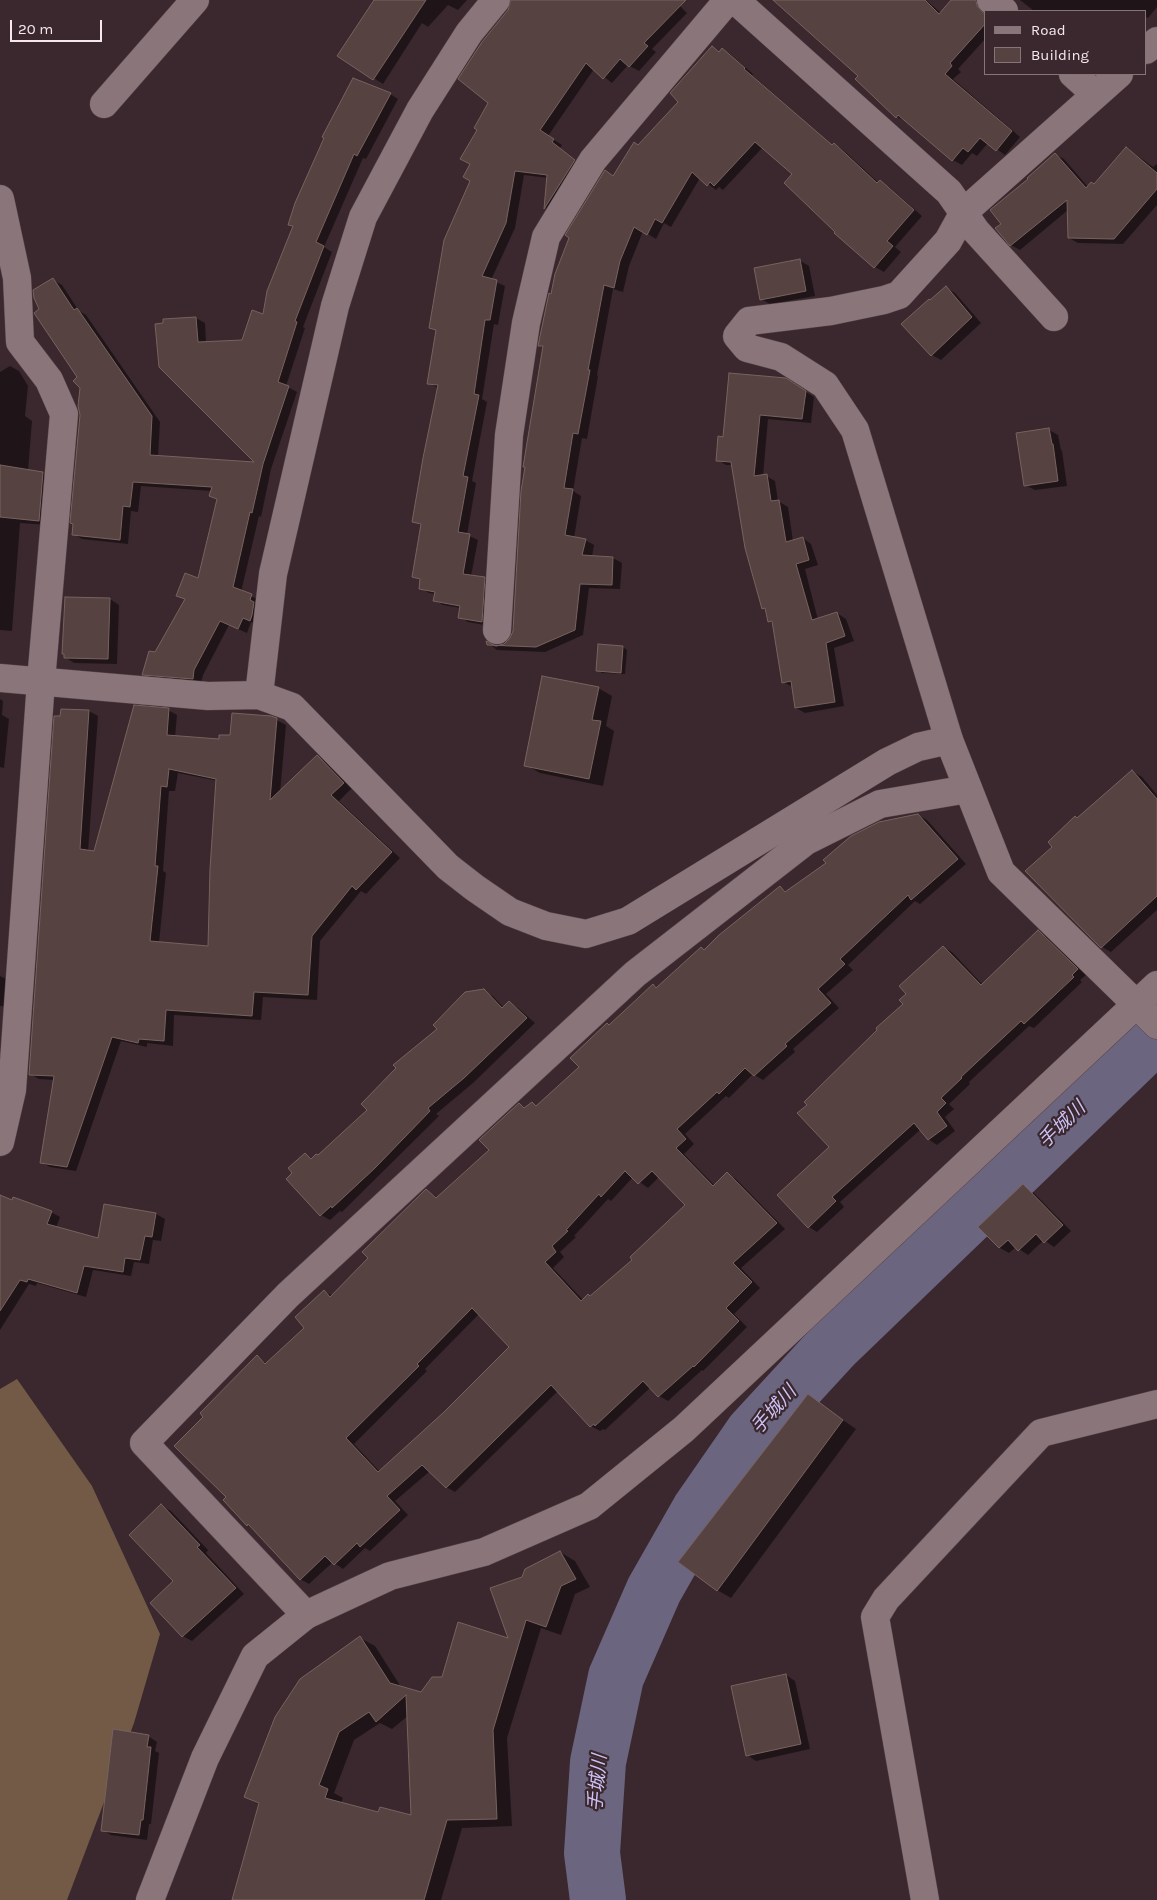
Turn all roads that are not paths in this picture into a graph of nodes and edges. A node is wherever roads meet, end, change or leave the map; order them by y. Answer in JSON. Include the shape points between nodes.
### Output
{"nodes":[{"id":1,"x":195,"y":0,"type":"edge"},
{"id":2,"x":496,"y":0,"type":"edge"},
{"id":3,"x":728,"y":0,"type":"edge"},
{"id":4,"x":735,"y":0,"type":"edge"},
{"id":5,"x":991,"y":0,"type":"edge"},
{"id":6,"x":1003,"y":10,"type":"edge"},
{"id":7,"x":1157,"y":41,"type":"edge"},
{"id":8,"x":1147,"y":49,"type":"edge"},
{"id":9,"x":1074,"y":75,"type":"edge"},
{"id":10,"x":1118,"y":75,"type":"edge"},
{"id":11,"x":1095,"y":94,"type":"junction"},
{"id":12,"x":104,"y":104,"type":"dead end"},
{"id":13,"x":0,"y":199,"type":"edge"},
{"id":14,"x":964,"y":212,"type":"junction"},
{"id":15,"x":1054,"y":317,"type":"dead end"},
{"id":16,"x":497,"y":630,"type":"dead end"},
{"id":17,"x":0,"y":678,"type":"edge"},
{"id":18,"x":41,"y":681,"type":"junction"},
{"id":19,"x":259,"y":695,"type":"junction"},
{"id":20,"x":949,"y":740,"type":"junction"},
{"id":21,"x":968,"y":789,"type":"junction"},
{"id":22,"x":1157,"y":985,"type":"edge"},
{"id":23,"x":1136,"y":1004,"type":"junction"},
{"id":24,"x":1157,"y":1025,"type":"edge"},
{"id":25,"x":0,"y":1142,"type":"edge"},
{"id":26,"x":1157,"y":1404,"type":"edge"},
{"id":27,"x":306,"y":1615,"type":"junction"},
{"id":28,"x":150,"y":1900,"type":"edge"},
{"id":29,"x":925,"y":1900,"type":"edge"}],
"edges":[{"from":1,"to":12,"type":"street"},
{"from":2,"to":19,"type":"street","via":[[469,33],[420,110],[363,217],[335,306],[273,574]]},
{"from":3,"to":16,"type":"street","via":[[593,160],[546,237],[526,322],[509,435]]},
{"from":4,"to":14,"type":"street","via":[[949,192]]},
{"from":5,"to":6,"type":"street"},
{"from":7,"to":8,"type":"street"},
{"from":9,"to":11,"type":"street"},
{"from":10,"to":11,"type":"street"},
{"from":11,"to":14,"type":"street"},
{"from":13,"to":18,"type":"street","via":[[17,278],[20,342],[49,380],[64,414]]},
{"from":14,"to":15,"type":"street","via":[[976,230]]},
{"from":14,"to":20,"type":"street","via":[[948,241],[899,295],[831,311],[749,322],[738,336],[747,348],[781,357],[825,385],[855,430]]},
{"from":17,"to":18,"type":"street"},
{"from":18,"to":19,"type":"street","via":[[208,696]]},
{"from":18,"to":25,"type":"street","via":[[12,1090]]},
{"from":19,"to":20,"type":"street","via":[[292,707],[448,867],[475,888],[510,912],[546,926],[586,934],[628,920],[887,762],[918,747]]},
{"from":20,"to":21,"type":"street"},
{"from":21,"to":23,"type":"street","via":[[1001,872]]},
{"from":21,"to":27,"type":"street","via":[[880,804],[806,841],[635,974],[288,1295],[144,1442]]},
{"from":22,"to":23,"type":"street"},
{"from":23,"to":24,"type":"street"},
{"from":23,"to":27,"type":"street","via":[[684,1429],[589,1506],[484,1552],[390,1576]]},
{"from":26,"to":29,"type":"street","via":[[1041,1433],[886,1599],[875,1617]]},
{"from":27,"to":28,"type":"street","via":[[254,1656],[205,1758]]}]}
